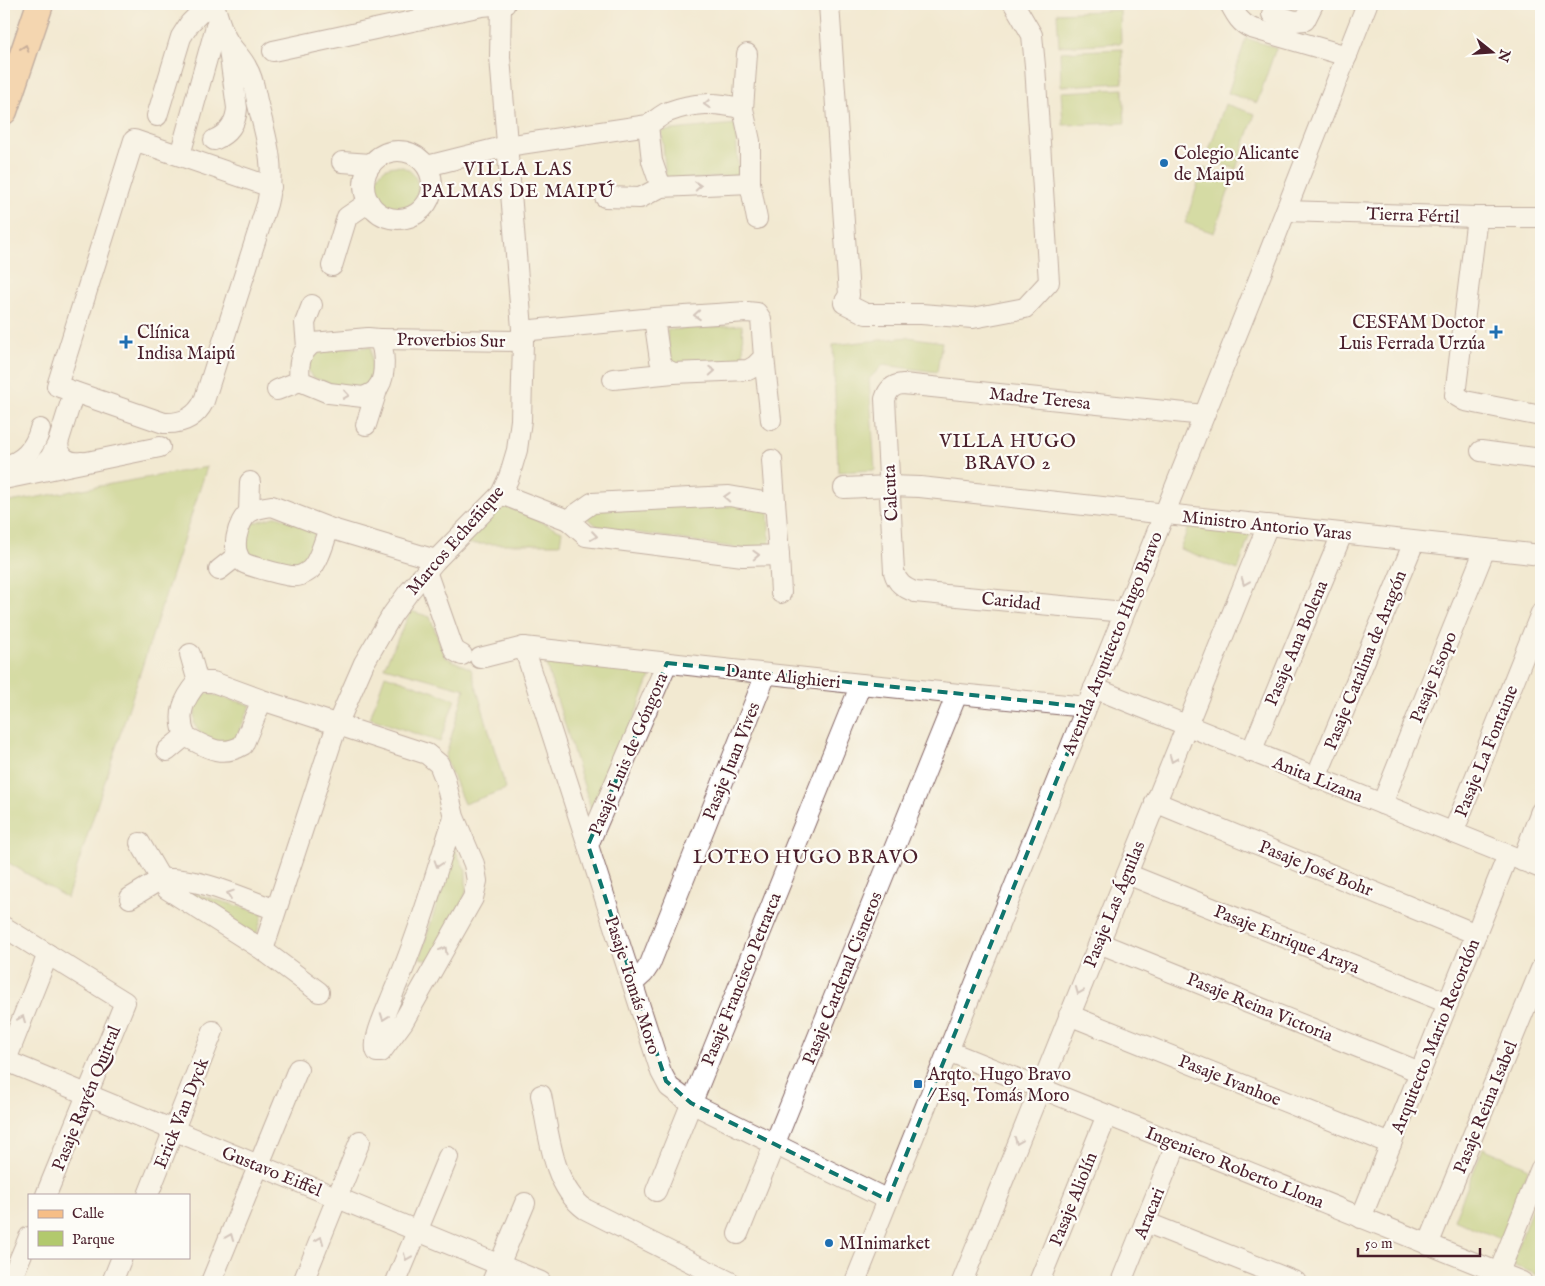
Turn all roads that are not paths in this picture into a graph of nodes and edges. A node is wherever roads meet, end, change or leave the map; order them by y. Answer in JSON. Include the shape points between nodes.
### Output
{"nodes":[{"id":1,"x":40,"y":4,"type":"edge"},
{"id":2,"x":494,"y":4,"type":"edge"},
{"id":3,"x":829,"y":4,"type":"edge"},
{"id":4,"x":1014,"y":4,"type":"edge"},
{"id":5,"x":1231,"y":4,"type":"edge"},
{"id":6,"x":1314,"y":4,"type":"edge"},
{"id":7,"x":1367,"y":4,"type":"edge"},
{"id":8,"x":214,"y":9,"type":"edge"},
{"id":9,"x":1273,"y":9,"type":"edge"},
{"id":10,"x":1266,"y":33,"type":"junction"},
{"id":11,"x":228,"y":41,"type":"junction"},
{"id":12,"x":273,"y":50,"type":"dead end"},
{"id":13,"x":747,"y":54,"type":"dead end"},
{"id":14,"x":1346,"y":56,"type":"junction"},
{"id":15,"x":743,"y":109,"type":"junction"},
{"id":16,"x":4,"y":111,"type":"edge"},
{"id":17,"x":157,"y":116,"type":"dead end"},
{"id":18,"x":648,"y":125,"type":"junction"},
{"id":19,"x":214,"y":140,"type":"dead end"},
{"id":20,"x":507,"y":146,"type":"junction"},
{"id":21,"x":180,"y":155,"type":"junction"},
{"id":22,"x":342,"y":162,"type":"dead end"},
{"id":23,"x":371,"y":164,"type":"junction"},
{"id":24,"x":426,"y":166,"type":"junction"},
{"id":25,"x":750,"y":183,"type":"junction"},
{"id":26,"x":271,"y":187,"type":"junction"},
{"id":27,"x":661,"y":188,"type":"junction"},
{"id":28,"x":605,"y":197,"type":"dead end"},
{"id":29,"x":369,"y":202,"type":"junction"},
{"id":30,"x":1286,"y":211,"type":"junction"},
{"id":31,"x":1477,"y":217,"type":"junction"},
{"id":32,"x":1541,"y":217,"type":"edge"},
{"id":33,"x":757,"y":219,"type":"dead end"},
{"id":34,"x":332,"y":266,"type":"dead end"},
{"id":35,"x":312,"y":305,"type":"dead end"},
{"id":36,"x":654,"y":318,"type":"junction"},
{"id":37,"x":523,"y":336,"type":"junction"},
{"id":38,"x":379,"y":339,"type":"junction"},
{"id":39,"x":307,"y":347,"type":"junction"},
{"id":40,"x":764,"y":357,"type":"junction"},
{"id":41,"x":673,"y":373,"type":"junction"},
{"id":42,"x":613,"y":379,"type":"dead end"},
{"id":43,"x":300,"y":381,"type":"junction"},
{"id":44,"x":378,"y":387,"type":"junction"},
{"id":45,"x":277,"y":390,"type":"dead end"},
{"id":46,"x":74,"y":392,"type":"junction"},
{"id":47,"x":885,"y":399,"type":"joint"},
{"id":48,"x":1204,"y":415,"type":"junction"},
{"id":49,"x":1541,"y":416,"type":"edge"},
{"id":50,"x":771,"y":420,"type":"dead end"},
{"id":51,"x":366,"y":425,"type":"dead end"},
{"id":52,"x":40,"y":429,"type":"dead end"},
{"id":53,"x":58,"y":443,"type":"junction"},
{"id":54,"x":160,"y":447,"type":"dead end"},
{"id":55,"x":1481,"y":451,"type":"dead end"},
{"id":56,"x":1541,"y":459,"type":"edge"},
{"id":57,"x":772,"y":460,"type":"dead end"},
{"id":58,"x":82,"y":462,"type":"junction"},
{"id":59,"x":4,"y":466,"type":"edge"},
{"id":60,"x":35,"y":472,"type":"junction"},
{"id":61,"x":4,"y":479,"type":"edge"},
{"id":62,"x":250,"y":482,"type":"dead end"},
{"id":63,"x":889,"y":486,"type":"junction"},
{"id":64,"x":844,"y":488,"type":"dead end"},
{"id":65,"x":501,"y":494,"type":"junction"},
{"id":66,"x":775,"y":504,"type":"junction"},
{"id":67,"x":249,"y":512,"type":"junction"},
{"id":68,"x":1164,"y":514,"type":"junction"},
{"id":69,"x":568,"y":520,"type":"junction"},
{"id":70,"x":1268,"y":525,"type":"junction"},
{"id":71,"x":329,"y":528,"type":"junction"},
{"id":72,"x":1342,"y":534,"type":"junction"},
{"id":73,"x":1414,"y":542,"type":"junction"},
{"id":74,"x":1485,"y":549,"type":"junction"},
{"id":75,"x":238,"y":555,"type":"junction"},
{"id":76,"x":779,"y":555,"type":"junction"},
{"id":77,"x":1541,"y":555,"type":"edge"},
{"id":78,"x":431,"y":566,"type":"junction"},
{"id":79,"x":219,"y":570,"type":"dead end"},
{"id":80,"x":900,"y":584,"type":"joint"},
{"id":81,"x":781,"y":593,"type":"dead end"},
{"id":82,"x":1124,"y":612,"type":"junction"},
{"id":83,"x":1541,"y":612,"type":"edge"},
{"id":84,"x":524,"y":647,"type":"junction"},
{"id":85,"x":190,"y":654,"type":"dead end"},
{"id":86,"x":667,"y":663,"type":"junction"},
{"id":87,"x":766,"y":674,"type":"junction"},
{"id":88,"x":198,"y":682,"type":"junction"},
{"id":89,"x":861,"y":684,"type":"junction"},
{"id":90,"x":1094,"y":688,"type":"junction"},
{"id":91,"x":957,"y":694,"type":"junction"},
{"id":92,"x":262,"y":700,"type":"junction"},
{"id":93,"x":1086,"y":707,"type":"junction"},
{"id":94,"x":337,"y":725,"type":"junction"},
{"id":95,"x":1186,"y":726,"type":"junction"},
{"id":96,"x":185,"y":736,"type":"junction"},
{"id":97,"x":167,"y":751,"type":"dead end"},
{"id":98,"x":1251,"y":752,"type":"junction"},
{"id":99,"x":1316,"y":778,"type":"junction"},
{"id":100,"x":1155,"y":802,"type":"junction"},
{"id":101,"x":1382,"y":804,"type":"junction"},
{"id":102,"x":1541,"y":812,"type":"edge"},
{"id":103,"x":454,"y":817,"type":"junction"},
{"id":104,"x":1453,"y":833,"type":"junction"},
{"id":105,"x":140,"y":843,"type":"dead end"},
{"id":106,"x":588,"y":845,"type":"junction"},
{"id":107,"x":1515,"y":858,"type":"junction"},
{"id":108,"x":1541,"y":868,"type":"edge"},
{"id":109,"x":1127,"y":874,"type":"junction"},
{"id":110,"x":160,"y":879,"type":"junction"},
{"id":111,"x":130,"y":898,"type":"dead end"},
{"id":112,"x":276,"y":910,"type":"junction"},
{"id":113,"x":4,"y":927,"type":"edge"},
{"id":114,"x":1476,"y":934,"type":"junction"},
{"id":115,"x":1099,"y":943,"type":"junction"},
{"id":116,"x":262,"y":948,"type":"junction"},
{"id":117,"x":48,"y":954,"type":"junction"},
{"id":118,"x":406,"y":964,"type":"junction"},
{"id":119,"x":1541,"y":969,"type":"edge"},
{"id":120,"x":433,"y":971,"type":"junction"},
{"id":121,"x":633,"y":983,"type":"junction"},
{"id":122,"x":319,"y":992,"type":"dead end"},
{"id":123,"x":1448,"y":1003,"type":"junction"},
{"id":124,"x":1070,"y":1015,"type":"junction"},
{"id":125,"x":213,"y":1031,"type":"dead end"},
{"id":126,"x":948,"y":1051,"type":"junction"},
{"id":127,"x":4,"y":1062,"type":"edge"},
{"id":128,"x":298,"y":1069,"type":"dead end"},
{"id":129,"x":1420,"y":1072,"type":"junction"},
{"id":130,"x":1040,"y":1088,"type":"junction"},
{"id":131,"x":87,"y":1095,"type":"junction"},
{"id":132,"x":541,"y":1095,"type":"dead end"},
{"id":133,"x":691,"y":1103,"type":"junction"},
{"id":134,"x":1107,"y":1115,"type":"junction"},
{"id":135,"x":174,"y":1131,"type":"junction"},
{"id":136,"x":360,"y":1141,"type":"dead end"},
{"id":137,"x":774,"y":1143,"type":"junction"},
{"id":138,"x":1177,"y":1143,"type":"junction"},
{"id":139,"x":1391,"y":1144,"type":"junction"},
{"id":140,"x":448,"y":1157,"type":"dead end"},
{"id":141,"x":258,"y":1166,"type":"junction"},
{"id":142,"x":1541,"y":1168,"type":"edge"},
{"id":143,"x":656,"y":1191,"type":"dead end"},
{"id":144,"x":46,"y":1194,"type":"edge"},
{"id":145,"x":148,"y":1194,"type":"edge"},
{"id":146,"x":337,"y":1198,"type":"junction"},
{"id":147,"x":888,"y":1200,"type":"junction"},
{"id":148,"x":524,"y":1203,"type":"dead end"},
{"id":149,"x":1361,"y":1218,"type":"junction"},
{"id":150,"x":1145,"y":1222,"type":"junction"},
{"id":151,"x":417,"y":1231,"type":"junction"},
{"id":152,"x":738,"y":1234,"type":"dead end"},
{"id":153,"x":28,"y":1239,"type":"edge"},
{"id":154,"x":1428,"y":1245,"type":"junction"},
{"id":155,"x":122,"y":1258,"type":"edge"},
{"id":156,"x":496,"y":1274,"type":"edge"},
{"id":157,"x":1497,"y":1278,"type":"edge"},
{"id":158,"x":10,"y":1282,"type":"edge"},
{"id":159,"x":112,"y":1282,"type":"edge"},
{"id":160,"x":211,"y":1282,"type":"edge"},
{"id":161,"x":303,"y":1282,"type":"edge"},
{"id":162,"x":396,"y":1282,"type":"edge"},
{"id":163,"x":541,"y":1282,"type":"edge"},
{"id":164,"x":730,"y":1282,"type":"edge"},
{"id":165,"x":855,"y":1282,"type":"edge"},
{"id":166,"x":962,"y":1282,"type":"edge"},
{"id":167,"x":1040,"y":1282,"type":"edge"},
{"id":168,"x":1121,"y":1282,"type":"edge"},
{"id":169,"x":1296,"y":1282,"type":"edge"},
{"id":170,"x":1522,"y":1282,"type":"edge"}],
"edges":[{"from":16,"to":1,"type":"main road","one_way":true},
{"from":2,"to":12,"type":"street"},
{"from":2,"to":20,"type":"street","name":"Marcos Echeñique"},
{"from":3,"to":4,"type":"street","via":[[849,295],[844,303],[866,314],[973,318],[1025,308],[1049,282],[1036,66],[1032,35]]},
{"from":5,"to":10,"type":"street","via":[[1243,24]]},
{"from":6,"to":9,"type":"street","via":[[1305,20],[1295,21]]},
{"from":7,"to":14,"type":"street","name":"Avenida Arquitecto Hugo Bravo"},
{"from":8,"to":11,"type":"street"},
{"from":8,"to":17,"type":"street","via":[[190,23],[181,37]]},
{"from":8,"to":21,"type":"street"},
{"from":9,"to":10,"type":"street"},
{"from":10,"to":14,"type":"street"},
{"from":11,"to":19,"type":"street","via":[[236,116],[228,131]]},
{"from":11,"to":26,"type":"street","via":[[251,76],[271,159]]},
{"from":13,"to":15,"type":"street"},
{"from":14,"to":30,"type":"street","name":"Avenida Arquitecto Hugo Bravo"},
{"from":15,"to":18,"type":"street","one_way":true,"via":[[722,104],[699,104],[668,112]]},
{"from":15,"to":25,"type":"street","via":[[750,140]]},
{"from":18,"to":20,"type":"street"},
{"from":18,"to":27,"type":"street","via":[[652,161]]},
{"from":20,"to":24,"type":"street"},
{"from":20,"to":37,"type":"street","name":"Marcos Echeñique"},
{"from":21,"to":26,"type":"street"},
{"from":21,"to":46,"type":"street","via":[[134,140],[57,386]]},
{"from":22,"to":23,"type":"street"},
{"from":23,"to":24,"type":"street","via":[[384,154],[399,151],[419,158]]},
{"from":23,"to":29,"type":"street","via":[[364,183]]},
{"from":24,"to":29,"type":"street","via":[[432,178],[431,192],[426,204],[416,214],[390,218]]},
{"from":27,"to":25,"type":"street","one_way":true},
{"from":25,"to":33,"type":"street"},
{"from":26,"to":46,"type":"street","via":[[204,401],[195,414],[180,422],[164,423]]},
{"from":27,"to":28,"type":"street","via":[[640,198]]},
{"from":29,"to":34,"type":"street","via":[[347,217]]},
{"from":30,"to":31,"type":"street","name":"Tierra Fértil"},
{"from":30,"to":48,"type":"street","name":"Avenida Arquitecto Hugo Bravo"},
{"from":31,"to":32,"type":"street","name":"Tierra Fértil"},
{"from":31,"to":49,"type":"street","via":[[1455,395],[1464,401]]},
{"from":35,"to":39,"type":"street","via":[[305,323]]},
{"from":36,"to":37,"type":"street","name":"Proverbios Sur"},
{"from":40,"to":36,"type":"street","name":"Proverbios Sur","one_way":true,"via":[[761,319],[757,313]]},
{"from":36,"to":41,"type":"street","via":[[660,360],[664,368]]},
{"from":37,"to":38,"type":"street","name":"Proverbios Sur"},
{"from":37,"to":65,"type":"street","name":"Marcos Echeñique","via":[[520,437],[514,464]]},
{"from":38,"to":39,"type":"street","name":"Proverbios Sur","via":[[320,342]]},
{"from":38,"to":44,"type":"street","name":"Proverbios Sur","via":[[383,373]]},
{"from":39,"to":43,"type":"street","via":[[299,362]]},
{"from":41,"to":40,"type":"street","one_way":true,"via":[[748,370]]},
{"from":40,"to":50,"type":"street"},
{"from":41,"to":42,"type":"street"},
{"from":43,"to":44,"type":"street","one_way":true,"via":[[329,393],[363,397]]},
{"from":43,"to":45,"type":"street"},
{"from":44,"to":51,"type":"street","name":"Proverbios Sur"},
{"from":46,"to":53,"type":"street"},
{"from":47,"to":48,"type":"street","name":"Madre Teresa","via":[[891,388],[903,384]]},
{"from":47,"to":63,"type":"street","name":"Calcuta"},
{"from":48,"to":68,"type":"street","name":"Avenida Arquitecto Hugo Bravo"},
{"from":52,"to":59,"type":"street","via":[[30,452],[17,462]]},
{"from":53,"to":58,"type":"street","via":[[66,460]]},
{"from":53,"to":60,"type":"street","via":[[50,458]]},
{"from":54,"to":58,"type":"street"},
{"from":55,"to":56,"type":"street"},
{"from":57,"to":66,"type":"street"},
{"from":58,"to":60,"type":"street"},
{"from":60,"to":61,"type":"street"},
{"from":62,"to":67,"type":"street"},
{"from":63,"to":64,"type":"street","name":"Ministro Antorio Varas"},
{"from":63,"to":68,"type":"street","name":"Ministro Antorio Varas"},
{"from":63,"to":80,"type":"street","name":"Calcuta","via":[[894,572]]},
{"from":65,"to":69,"type":"street"},
{"from":65,"to":78,"type":"street","name":"Marcos Echeñique"},
{"from":66,"to":69,"type":"street","one_way":true,"via":[[729,496],[592,503]]},
{"from":66,"to":76,"type":"street"},
{"from":67,"to":71,"type":"street","via":[[272,506]]},
{"from":67,"to":75,"type":"street","via":[[237,532]]},
{"from":68,"to":70,"type":"street","name":"Ministro Antorio Varas"},
{"from":68,"to":82,"type":"street","name":"Avenida Arquitecto Hugo Bravo"},
{"from":69,"to":76,"type":"street","one_way":true,"via":[[586,536],[744,556]]},
{"from":70,"to":72,"type":"street","name":"Ministro Antorio Varas"},
{"from":70,"to":95,"type":"street","name":"Pasaje Las Águilas","one_way":true},
{"from":71,"to":75,"type":"street","via":[[314,566],[298,576],[245,564]]},
{"from":71,"to":78,"type":"street"},
{"from":72,"to":73,"type":"street","name":"Ministro Antorio Varas"},
{"from":72,"to":98,"type":"street","name":"Pasaje Ana Bolena"},
{"from":73,"to":74,"type":"street","name":"Ministro Antorio Varas"},
{"from":73,"to":99,"type":"street","name":"Pasaje Catalina de Aragón"},
{"from":74,"to":77,"type":"street","name":"Ministro Antorio Varas"},
{"from":74,"to":101,"type":"street","name":"Pasaje Esopo"},
{"from":75,"to":79,"type":"street"},
{"from":76,"to":81,"type":"street"},
{"from":78,"to":84,"type":"street","name":"Dante Alighieri","via":[[455,651],[471,657]]},
{"from":78,"to":94,"type":"street","name":"Marcos Echeñique","via":[[377,638]]},
{"from":80,"to":82,"type":"street","name":"Caridad","via":[[915,592]]},
{"from":82,"to":90,"type":"street","name":"Avenida Arquitecto Hugo Bravo"},
{"from":83,"to":104,"type":"street","name":"Pasaje La Fontaine"},
{"from":84,"to":86,"type":"street","name":"Dante Alighieri"},
{"from":84,"to":106,"type":"street","name":"Pasaje Tomás Moro"},
{"from":85,"to":88,"type":"street"},
{"from":86,"to":87,"type":"street","name":"Dante Alighieri"},
{"from":86,"to":106,"type":"street","name":"Pasaje Luis de Góngora"},
{"from":87,"to":89,"type":"street","name":"Dante Alighieri"},
{"from":87,"to":121,"type":"street","name":"Pasaje Juan Vives","via":[[650,964]]},
{"from":88,"to":92,"type":"street","via":[[213,682]]},
{"from":88,"to":96,"type":"street","via":[[182,709],[181,724]]},
{"from":89,"to":91,"type":"street","name":"Dante Alighieri"},
{"from":89,"to":133,"type":"street","name":"Pasaje Francisco Petrarca"},
{"from":90,"to":93,"type":"street","name":"Avenida Arquitecto Hugo Bravo"},
{"from":90,"to":95,"type":"street","name":"Anita Lizana"},
{"from":91,"to":93,"type":"street","name":"Dante Alighieri"},
{"from":91,"to":137,"type":"street","name":"Pasaje Cardenal Cisneros"},
{"from":92,"to":94,"type":"street"},
{"from":92,"to":96,"type":"street","via":[[243,745],[237,748],[221,752]]},
{"from":93,"to":126,"type":"street","name":"Avenida Arquitecto Hugo Bravo"},
{"from":94,"to":103,"type":"street","via":[[434,758],[439,764]]},
{"from":94,"to":112,"type":"street","name":"Marcos Echeñique"},
{"from":95,"to":98,"type":"street","name":"Anita Lizana"},
{"from":95,"to":100,"type":"street","name":"Pasaje Las Águilas","one_way":true},
{"from":96,"to":97,"type":"street"},
{"from":98,"to":99,"type":"street","name":"Anita Lizana"},
{"from":99,"to":101,"type":"street","name":"Anita Lizana"},
{"from":100,"to":109,"type":"street","name":"Pasaje Las Águilas"},
{"from":100,"to":114,"type":"street","name":"Pasaje José Bohr"},
{"from":101,"to":104,"type":"street","name":"Anita Lizana"},
{"from":102,"to":107,"type":"street","name":"Arquitecto Mario Recordón"},
{"from":103,"to":118,"type":"street","one_way":true},
{"from":120,"to":103,"type":"street","one_way":true,"via":[[476,891],[474,864]]},
{"from":104,"to":107,"type":"street","name":"Anita Lizana"},
{"from":105,"to":110,"type":"street"},
{"from":106,"to":121,"type":"street","name":"Pasaje Tomás Moro"},
{"from":107,"to":108,"type":"street","name":"Anita Lizana"},
{"from":107,"to":114,"type":"street","name":"Arquitecto Mario Recordón"},
{"from":109,"to":115,"type":"street","name":"Pasaje Las Águilas"},
{"from":109,"to":123,"type":"street","name":"Pasaje Enrique Araya"},
{"from":110,"to":111,"type":"street"},
{"from":112,"to":110,"type":"street","one_way":true,"via":[[196,882]]},
{"from":110,"to":116,"type":"street","via":[[167,889]]},
{"from":112,"to":116,"type":"street","name":"Marcos Echeñique"},
{"from":113,"to":117,"type":"street"},
{"from":114,"to":123,"type":"street","name":"Arquitecto Mario Recordón"},
{"from":115,"to":124,"type":"street","name":"Pasaje Las Águilas","one_way":true},
{"from":115,"to":129,"type":"street","name":"Pasaje Reina Victoria"},
{"from":116,"to":122,"type":"street"},
{"from":127,"to":117,"type":"street","one_way":true},
{"from":117,"to":131,"type":"street","name":"Pasaje Rayén Quitral","via":[[125,1002]]},
{"from":118,"to":120,"type":"street"},
{"from":118,"to":120,"type":"street","one_way":true,"via":[[374,1046],[377,1052],[381,1052],[391,1039]]},
{"from":119,"to":154,"type":"street","name":"Pasaje Reina Isabel"},
{"from":121,"to":133,"type":"street","name":"Pasaje Tomás Moro","via":[[664,1076],[674,1091]]},
{"from":123,"to":129,"type":"street","name":"Arquitecto Mario Recordón"},
{"from":124,"to":130,"type":"street","name":"Pasaje Las Águilas"},
{"from":124,"to":139,"type":"street","name":"Pasaje Ivanhoe"},
{"from":125,"to":135,"type":"street","name":"Erick Van Dyck"},
{"from":126,"to":130,"type":"street","name":"Ingeniero Roberto Llona"},
{"from":126,"to":147,"type":"street","name":"Avenida Arquitecto Hugo Bravo"},
{"from":127,"to":131,"type":"street","name":"Gustavo Eiffel"},
{"from":128,"to":141,"type":"street"},
{"from":129,"to":139,"type":"street","name":"Arquitecto Mario Recordón"},
{"from":130,"to":134,"type":"street","name":"Ingeniero Roberto Llona"},
{"from":130,"to":166,"type":"street","name":"Pasaje Las Águilas","one_way":true},
{"from":131,"to":135,"type":"street","name":"Gustavo Eiffel"},
{"from":131,"to":144,"type":"street","name":"Pasaje Rayén Quitral"},
{"from":132,"to":164,"type":"street","via":[[558,1173],[573,1198],[585,1208]]},
{"from":133,"to":137,"type":"street","name":"Pasaje Tomás Moro"},
{"from":133,"to":143,"type":"street","name":"Pasaje Francisco Petrarca"},
{"from":134,"to":138,"type":"street","name":"Ingeniero Roberto Llona"},
{"from":134,"to":167,"type":"street","name":"Pasaje Aliolín"},
{"from":135,"to":141,"type":"street","name":"Gustavo Eiffel"},
{"from":135,"to":145,"type":"street","name":"Erick Van Dyck"},
{"from":136,"to":146,"type":"street"},
{"from":137,"to":147,"type":"street","name":"Pasaje Tomás Moro"},
{"from":137,"to":152,"type":"street","name":"Pasaje Cardenal Cisneros"},
{"from":138,"to":149,"type":"street","name":"Ingeniero Roberto Llona"},
{"from":138,"to":150,"type":"street","name":"Aracari"},
{"from":139,"to":149,"type":"street","name":"Arquitecto Mario Recordón"},
{"from":140,"to":151,"type":"street"},
{"from":141,"to":146,"type":"street","name":"Gustavo Eiffel"},
{"from":160,"to":141,"type":"street","one_way":true},
{"from":142,"to":157,"type":"street"},
{"from":146,"to":151,"type":"street","name":"Gustavo Eiffel"},
{"from":161,"to":146,"type":"street","one_way":true},
{"from":147,"to":165,"type":"street","name":"Avenida Arquitecto Hugo Bravo"},
{"from":148,"to":156,"type":"street"},
{"from":149,"to":154,"type":"street","name":"Ingeniero Roberto Llona"},
{"from":150,"to":168,"type":"street","name":"Aracari"},
{"from":150,"to":169,"type":"street"},
{"from":151,"to":156,"type":"street","name":"Gustavo Eiffel"},
{"from":151,"to":162,"type":"street","one_way":true},
{"from":153,"to":158,"type":"street"},
{"from":154,"to":157,"type":"street","name":"Ingeniero Roberto Llona"},
{"from":155,"to":159,"type":"street"},
{"from":156,"to":163,"type":"street","name":"Gustavo Eiffel"},
{"from":157,"to":170,"type":"street","name":"Ingeniero Roberto Llona"}]}
